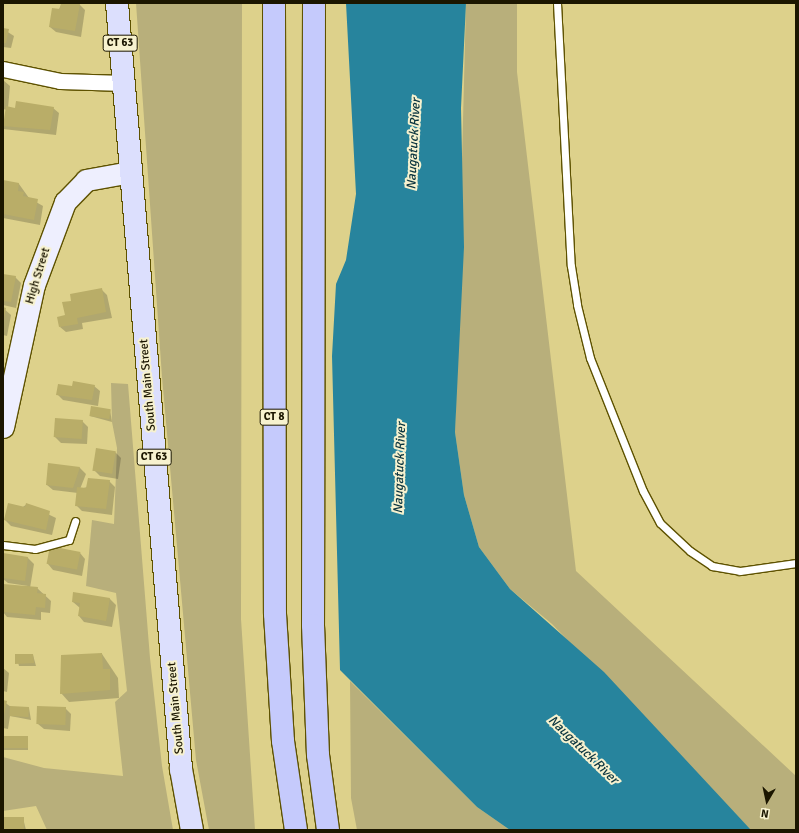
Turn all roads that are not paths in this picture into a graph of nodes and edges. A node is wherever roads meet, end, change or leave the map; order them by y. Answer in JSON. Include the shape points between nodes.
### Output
{"nodes":[{"id":1,"x":117,"y":3,"type":"edge"},
{"id":2,"x":274,"y":3,"type":"edge"},
{"id":3,"x":314,"y":3,"type":"edge"},
{"id":4,"x":558,"y":3,"type":"edge"},
{"id":5,"x":3,"y":69,"type":"edge"},
{"id":6,"x":124,"y":83,"type":"junction"},
{"id":7,"x":130,"y":172,"type":"junction"},
{"id":8,"x":3,"y":427,"type":"edge"},
{"id":9,"x":75,"y":521,"type":"dead end"},
{"id":10,"x":3,"y":545,"type":"edge"},
{"id":11,"x":796,"y":563,"type":"edge"},
{"id":12,"x":192,"y":830,"type":"edge"},
{"id":13,"x":296,"y":830,"type":"edge"},
{"id":14,"x":328,"y":830,"type":"edge"}],
"edges":[{"from":1,"to":6,"type":"main road","number":"CT 63"},
{"from":2,"to":13,"type":"highway","number":"CT 8","via":[[275,614],[283,741]]},
{"from":3,"to":14,"type":"highway","via":[[313,625],[318,755]]},
{"from":4,"to":11,"type":"lane","via":[[571,266],[577,305],[590,358],[643,491],[660,523],[690,551],[712,566],[740,571]]},
{"from":5,"to":6,"type":"street","via":[[60,81]]},
{"from":6,"to":7,"type":"main road","name":"South Main Street","number":"CT 63"},
{"from":7,"to":8,"type":"street","name":"High Street","via":[[86,180],[65,202],[34,285]]},
{"from":7,"to":12,"type":"main road","name":"South Main Street","number":"CT 63","via":[[181,769]]},
{"from":9,"to":10,"type":"lane","via":[[69,540],[35,549]]}]}
